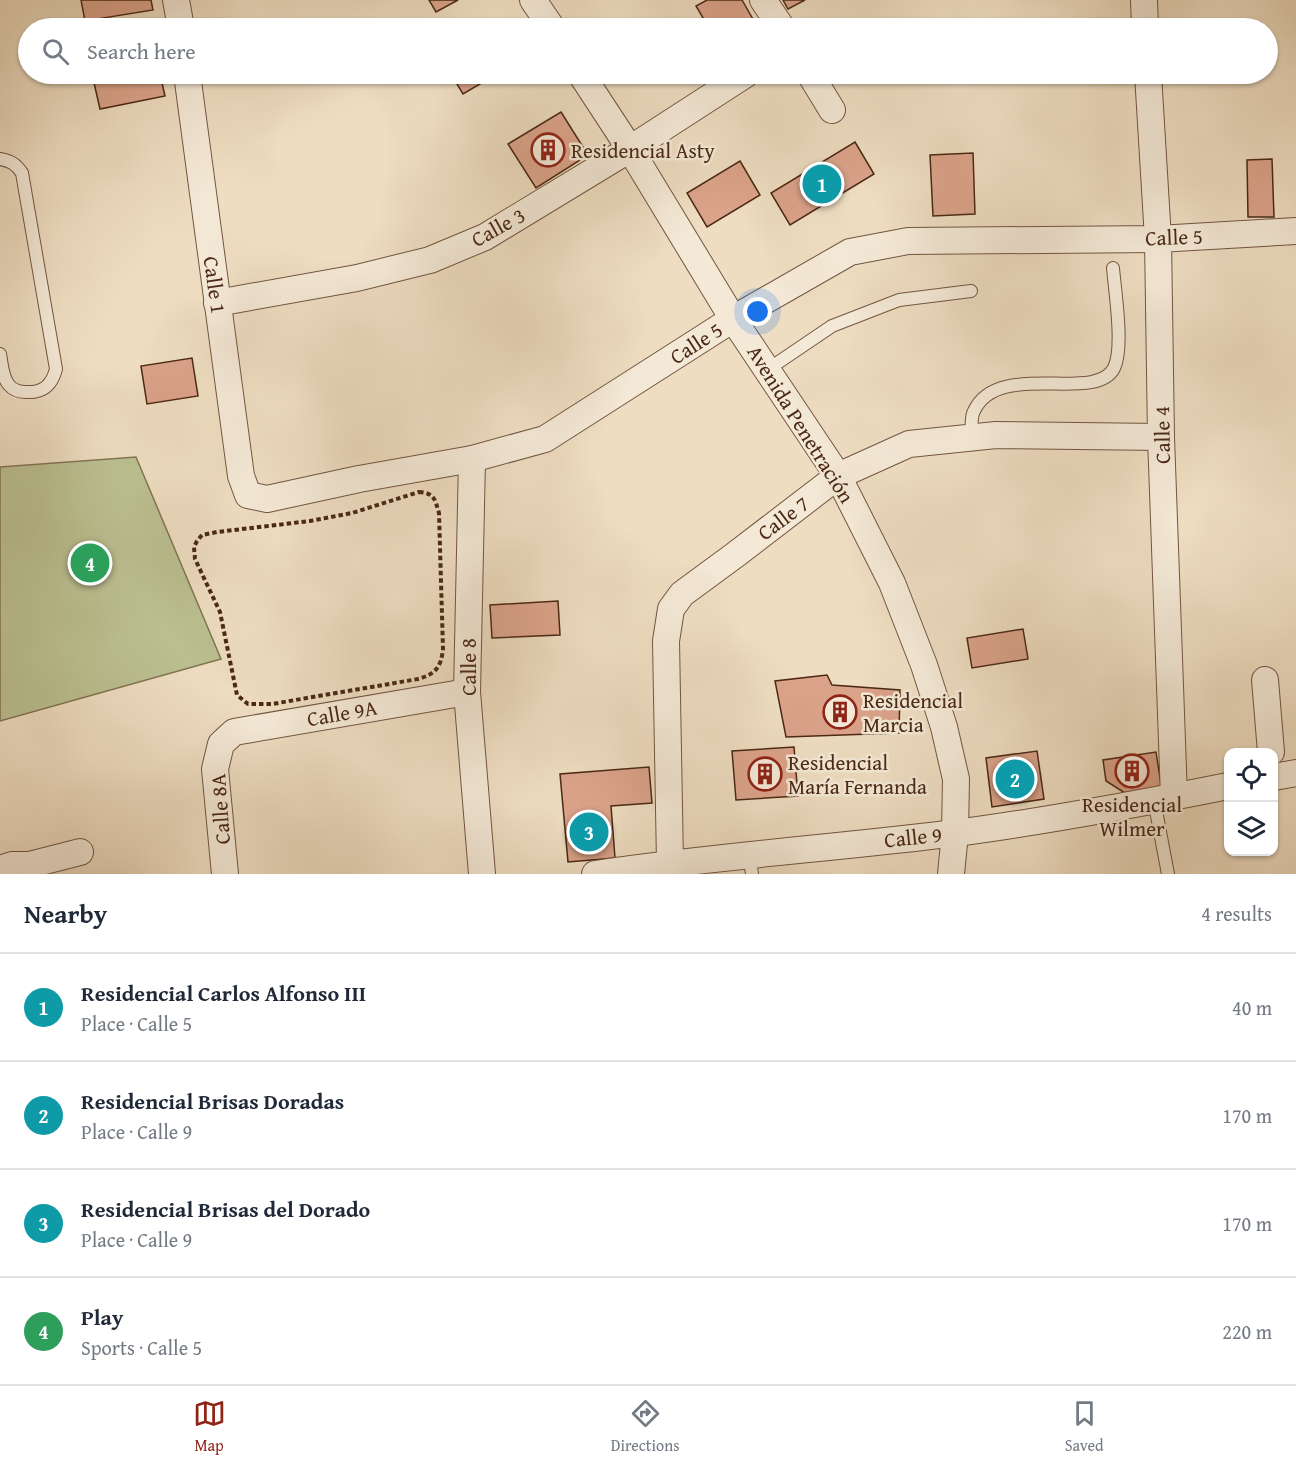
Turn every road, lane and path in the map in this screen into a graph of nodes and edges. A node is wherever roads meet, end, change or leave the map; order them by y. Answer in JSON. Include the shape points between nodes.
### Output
{"nodes":[{"id":1,"x":176,"y":0,"type":"edge"},
{"id":2,"x":533,"y":0,"type":"edge"},
{"id":3,"x":763,"y":0,"type":"edge"},
{"id":4,"x":1144,"y":0,"type":"edge"},
{"id":5,"x":179,"y":18,"type":"edge"},
{"id":6,"x":545,"y":18,"type":"edge"},
{"id":7,"x":775,"y":18,"type":"edge"},
{"id":8,"x":1145,"y":18,"type":"edge"},
{"id":9,"x":188,"y":84,"type":"edge"},
{"id":10,"x":588,"y":84,"type":"edge"},
{"id":11,"x":731,"y":84,"type":"edge"},
{"id":12,"x":816,"y":84,"type":"edge"},
{"id":13,"x":1149,"y":84,"type":"edge"},
{"id":14,"x":832,"y":110,"type":"dead end"},
{"id":15,"x":630,"y":149,"type":"junction"},
{"id":16,"x":0,"y":159,"type":"edge"},
{"id":17,"x":1296,"y":231,"type":"edge"},
{"id":18,"x":1158,"y":239,"type":"junction"},
{"id":19,"x":1113,"y":268,"type":"dead end"},
{"id":20,"x":971,"y":291,"type":"dead end"},
{"id":21,"x":217,"y":303,"type":"junction"},
{"id":22,"x":733,"y":319,"type":"junction"},
{"id":23,"x":0,"y":354,"type":"edge"},
{"id":24,"x":767,"y":370,"type":"junction"},
{"id":25,"x":1161,"y":437,"type":"junction"},
{"id":26,"x":972,"y":438,"type":"junction"},
{"id":27,"x":472,"y":459,"type":"junction"},
{"id":28,"x":838,"y":476,"type":"junction"},
{"id":29,"x":248,"y":495,"type":"joint"},
{"id":30,"x":255,"y":527,"type":"joint"},
{"id":31,"x":1265,"y":680,"type":"dead end"},
{"id":32,"x":467,"y":692,"type":"junction"},
{"id":33,"x":221,"y":744,"type":"joint"},
{"id":34,"x":1275,"y":748,"type":"edge"},
{"id":35,"x":1224,"y":787,"type":"edge"},
{"id":36,"x":1164,"y":798,"type":"junction"},
{"id":37,"x":955,"y":833,"type":"junction"},
{"id":38,"x":80,"y":852,"type":"dead end"},
{"id":39,"x":670,"y":863,"type":"junction"},
{"id":40,"x":751,"y":864,"type":"edge"},
{"id":41,"x":0,"y":869,"type":"edge"},
{"id":42,"x":33,"y":870,"type":"edge"},
{"id":43,"x":225,"y":874,"type":"edge"},
{"id":44,"x":482,"y":874,"type":"edge"},
{"id":45,"x":595,"y":874,"type":"edge"},
{"id":46,"x":951,"y":874,"type":"edge"},
{"id":47,"x":1168,"y":874,"type":"edge"}],
"edges":[{"from":1,"to":5,"type":"street"},
{"from":2,"to":6,"type":"street"},
{"from":3,"to":7,"type":"street"},
{"from":4,"to":8,"type":"street"},
{"from":9,"to":21,"type":"street","name":"Calle 1"},
{"from":10,"to":15,"type":"street","name":"Avenida Penetración"},
{"from":11,"to":15,"type":"street","name":"Calle 3"},
{"from":12,"to":14,"type":"street"},
{"from":13,"to":18,"type":"street","name":"Calle 4"},
{"from":15,"to":21,"type":"street","name":"Calle 3","via":[[485,237],[430,260],[357,278]]},
{"from":15,"to":22,"type":"street","name":"Avenida Penetración"},
{"from":16,"to":23,"type":"lane","via":[[16,165],[22,173],[56,369],[54,379],[34,393],[20,392],[4,377]]},
{"from":17,"to":18,"type":"street","name":"Calle 5"},
{"from":18,"to":22,"type":"street","name":"Calle 5","via":[[908,241],[850,252]]},
{"from":18,"to":25,"type":"street","name":"Calle 4"},
{"from":19,"to":26,"type":"lane","via":[[1118,352],[1113,370],[1099,381],[1008,385],[986,394],[973,412]]},
{"from":20,"to":24,"type":"lane","via":[[899,300],[832,326]]},
{"from":21,"to":29,"type":"street","name":"Calle 1"},
{"from":22,"to":24,"type":"street","name":"Avenida Penetración"},
{"from":22,"to":27,"type":"street","name":"Calle 5","via":[[545,439]]},
{"from":24,"to":28,"type":"street","name":"Avenida Penetración"},
{"from":25,"to":26,"type":"street","name":"Calle 7"},
{"from":25,"to":36,"type":"street","name":"Calle 4"},
{"from":26,"to":28,"type":"street","name":"Calle 7","via":[[909,444]]},
{"from":27,"to":29,"type":"street","name":"Calle 5","via":[[267,499]]},
{"from":27,"to":32,"type":"street","name":"Calle 8"},
{"from":28,"to":37,"type":"street","name":"Avenida Penetración","via":[[892,583],[924,665],[956,779]]},
{"from":28,"to":39,"type":"street","name":"Calle 7","via":[[682,594],[671,609],[666,641]]},
{"from":30,"to":30,"type":"path","via":[[202,535],[194,547],[195,559],[220,612],[234,684],[242,701],[272,704],[418,679],[437,671],[443,649],[439,513],[435,499],[428,493],[409,494],[352,513]]},
{"from":31,"to":34,"type":"street"},
{"from":32,"to":33,"type":"street","name":"Calle 9A","via":[[234,732]]},
{"from":32,"to":44,"type":"street","name":"Calle 8"},
{"from":33,"to":43,"type":"street","name":"Calle 8A","via":[[215,770]]},
{"from":35,"to":36,"type":"street","name":"Calle 9"},
{"from":36,"to":37,"type":"street","name":"Calle 9"},
{"from":36,"to":47,"type":"lane"},
{"from":37,"to":40,"type":"street","name":"Calle 9"},
{"from":37,"to":46,"type":"street","name":"Avenida Penetración"},
{"from":38,"to":42,"type":"street"},
{"from":39,"to":40,"type":"street","name":"Calle 9"},
{"from":39,"to":45,"type":"street","name":"Calle 9"},
{"from":41,"to":42,"type":"street","via":[[12,866]]}]}
